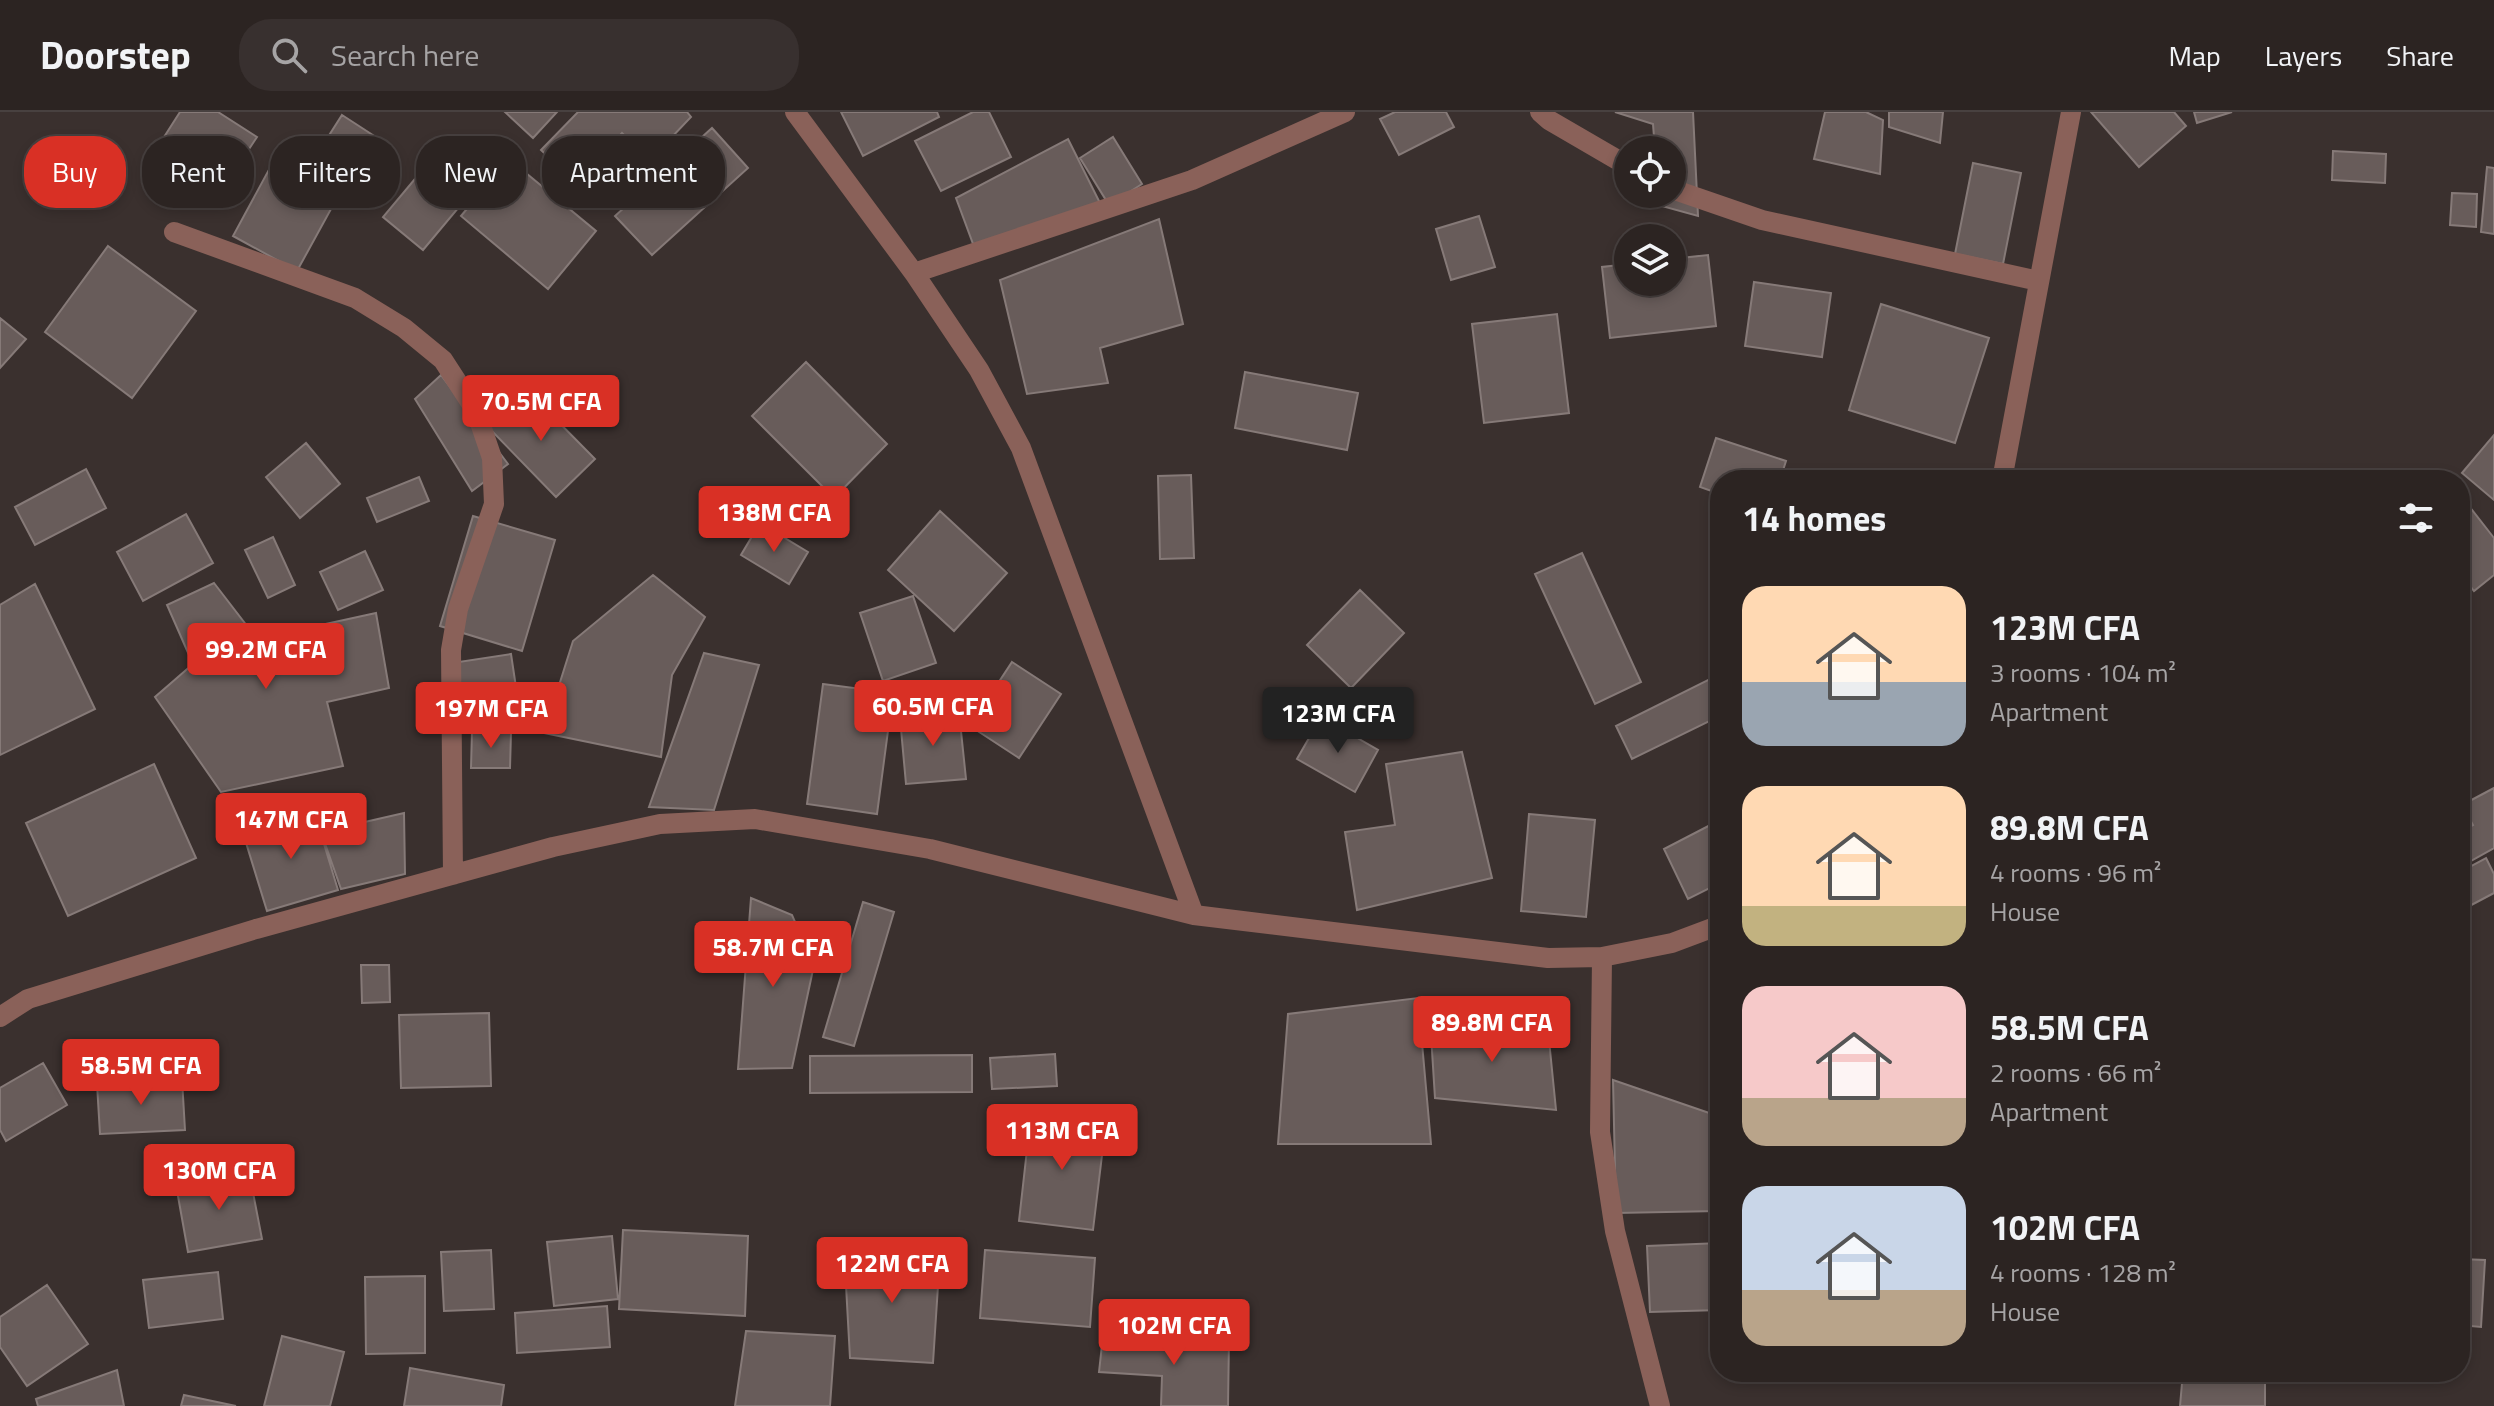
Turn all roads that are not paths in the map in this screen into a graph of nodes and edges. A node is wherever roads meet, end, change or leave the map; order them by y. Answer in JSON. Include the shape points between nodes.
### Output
{"nodes":[{"id":1,"x":795,"y":112,"type":"edge"},
{"id":2,"x":1345,"y":112,"type":"edge"},
{"id":3,"x":1540,"y":112,"type":"edge"},
{"id":4,"x":2071,"y":112,"type":"edge"},
{"id":5,"x":1614,"y":158,"type":"edge"},
{"id":6,"x":1686,"y":194,"type":"edge"},
{"id":7,"x":174,"y":232,"type":"dead end"},
{"id":8,"x":914,"y":273,"type":"junction"},
{"id":9,"x":2039,"y":281,"type":"junction"},
{"id":10,"x":2004,"y":470,"type":"edge"},
{"id":11,"x":453,"y":875,"type":"junction"},
{"id":12,"x":1194,"y":915,"type":"junction"},
{"id":13,"x":1710,"y":929,"type":"edge"},
{"id":14,"x":1602,"y":957,"type":"junction"},
{"id":15,"x":0,"y":1017,"type":"edge"},
{"id":16,"x":1660,"y":1406,"type":"edge"}],
"edges":[{"from":1,"to":8,"type":"street"},
{"from":2,"to":8,"type":"street","via":[[1192,180]]},
{"from":3,"to":5,"type":"street"},
{"from":4,"to":9,"type":"street"},
{"from":6,"to":9,"type":"street","via":[[1762,220]]},
{"from":7,"to":11,"type":"street","via":[[355,298],[443,360],[476,411],[492,458],[494,504],[458,609],[451,650]]},
{"from":8,"to":12,"type":"street","via":[[979,370],[1021,448]]},
{"from":9,"to":10,"type":"street"},
{"from":11,"to":12,"type":"street","via":[[660,824],[755,819],[930,849]]},
{"from":11,"to":15,"type":"street","via":[[28,999]]},
{"from":12,"to":14,"type":"street","via":[[1548,958]]},
{"from":13,"to":14,"type":"street","via":[[1672,943]]},
{"from":14,"to":16,"type":"street","via":[[1600,1132],[1615,1231]]}]}
